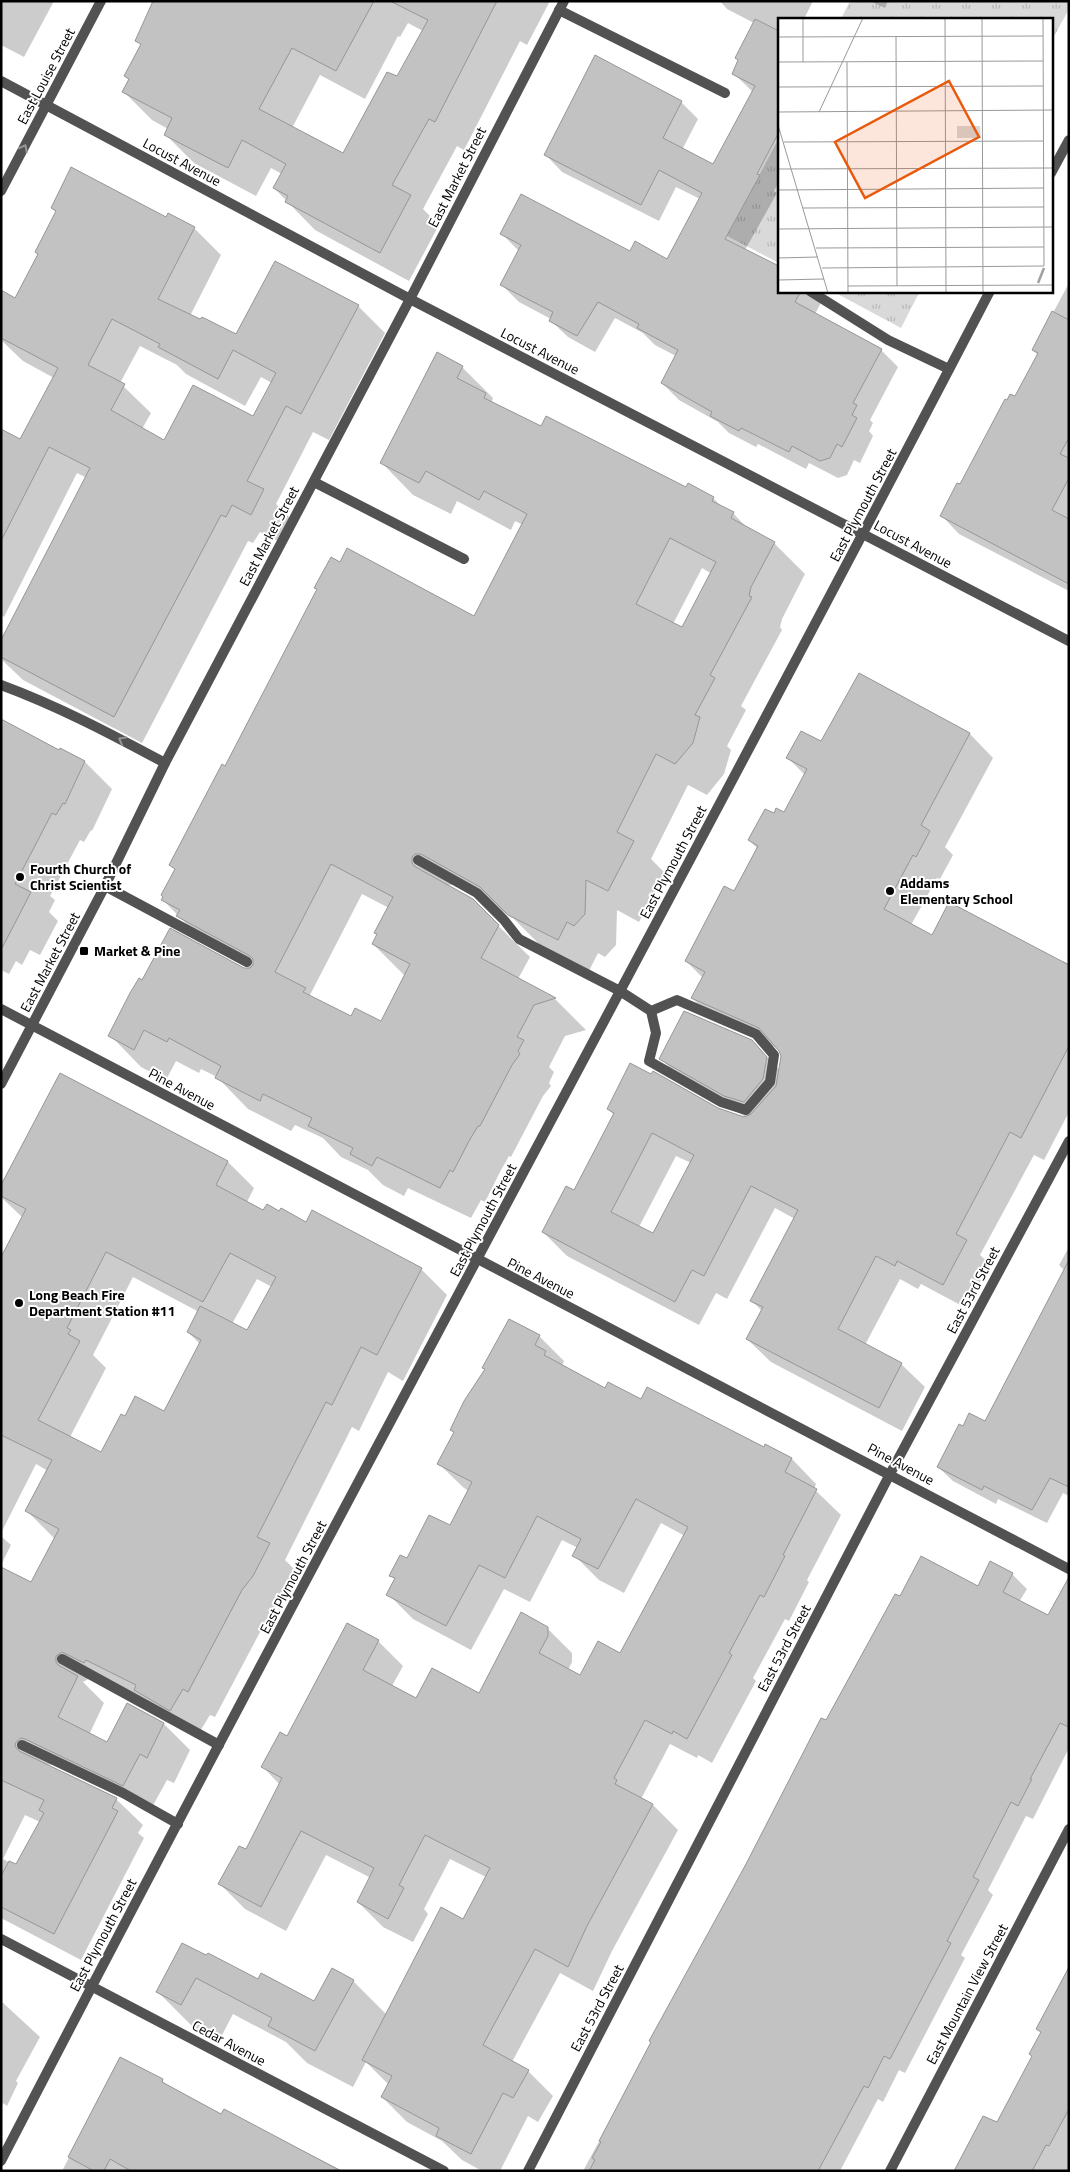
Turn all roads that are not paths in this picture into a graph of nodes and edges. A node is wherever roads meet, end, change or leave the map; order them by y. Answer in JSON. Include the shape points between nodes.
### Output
{"nodes":[{"id":1,"x":101,"y":1,"type":"edge"},
{"id":2,"x":561,"y":6,"type":"edge"},
{"id":3,"x":1,"y":81,"type":"edge"},
{"id":4,"x":725,"y":93,"type":"dead end"},
{"id":5,"x":47,"y":105,"type":"junction"},
{"id":6,"x":1069,"y":140,"type":"edge"},
{"id":7,"x":1052,"y":172,"type":"edge"},
{"id":8,"x":1,"y":191,"type":"edge"},
{"id":9,"x":812,"y":292,"type":"edge"},
{"id":10,"x":989,"y":292,"type":"edge"},
{"id":11,"x":410,"y":299,"type":"junction"},
{"id":12,"x":949,"y":369,"type":"junction"},
{"id":13,"x":314,"y":482,"type":"junction"},
{"id":14,"x":864,"y":534,"type":"junction"},
{"id":15,"x":464,"y":559,"type":"dead end"},
{"id":16,"x":1069,"y":641,"type":"edge"},
{"id":17,"x":1,"y":684,"type":"edge"},
{"id":18,"x":165,"y":763,"type":"junction"},
{"id":19,"x":418,"y":860,"type":"dead end"},
{"id":20,"x":105,"y":886,"type":"junction"},
{"id":21,"x":247,"y":962,"type":"dead end"},
{"id":22,"x":620,"y":991,"type":"junction"},
{"id":23,"x":1,"y":1010,"type":"edge"},
{"id":24,"x":651,"y":1011,"type":"junction"},
{"id":25,"x":32,"y":1026,"type":"junction"},
{"id":26,"x":1,"y":1084,"type":"edge"},
{"id":27,"x":1069,"y":1141,"type":"edge"},
{"id":28,"x":477,"y":1260,"type":"junction"},
{"id":29,"x":890,"y":1474,"type":"junction"},
{"id":30,"x":1069,"y":1569,"type":"edge"},
{"id":31,"x":62,"y":1659,"type":"dead end"},
{"id":32,"x":22,"y":1745,"type":"dead end"},
{"id":33,"x":219,"y":1745,"type":"junction"},
{"id":34,"x":178,"y":1824,"type":"junction"},
{"id":35,"x":1069,"y":1829,"type":"edge"},
{"id":36,"x":1,"y":1939,"type":"edge"},
{"id":37,"x":92,"y":1986,"type":"junction"},
{"id":38,"x":1,"y":2161,"type":"edge"},
{"id":39,"x":444,"y":2171,"type":"edge"},
{"id":40,"x":528,"y":2171,"type":"edge"},
{"id":41,"x":890,"y":2171,"type":"edge"}],
"edges":[{"from":1,"to":5,"type":"street","name":"East Louise Street"},
{"from":2,"to":4,"type":"street"},
{"from":2,"to":11,"type":"street","name":"East Market Street"},
{"from":3,"to":5,"type":"street","name":"Locust Avenue"},
{"from":8,"to":5,"type":"street","name":"East Louise Street","one_way":true},
{"from":5,"to":11,"type":"street","name":"Locust Avenue"},
{"from":6,"to":7,"type":"street"},
{"from":9,"to":12,"type":"street","via":[[888,340]]},
{"from":10,"to":12,"type":"street","name":"East Plymouth Street"},
{"from":11,"to":13,"type":"street","name":"East Market Street"},
{"from":11,"to":14,"type":"street","name":"Locust Avenue"},
{"from":12,"to":14,"type":"street","name":"East Plymouth Street"},
{"from":13,"to":15,"type":"street"},
{"from":13,"to":18,"type":"street","name":"East Market Street"},
{"from":14,"to":16,"type":"street","name":"Locust Avenue"},
{"from":14,"to":22,"type":"street","name":"East Plymouth Street"},
{"from":18,"to":17,"type":"street","one_way":true,"via":[[85,720]]},
{"from":18,"to":20,"type":"street","name":"East Market Street"},
{"from":19,"to":22,"type":"street","via":[[477,894],[519,939]]},
{"from":20,"to":21,"type":"street"},
{"from":20,"to":25,"type":"street","name":"East Market Street"},
{"from":22,"to":24,"type":"street"},
{"from":22,"to":28,"type":"street","name":"East Plymouth Street"},
{"from":23,"to":25,"type":"street","name":"Pine Avenue"},
{"from":24,"to":24,"type":"street","via":[[676,1000],[756,1034],[774,1055],[770,1082],[746,1110],[720,1102],[648,1061],[656,1033]]},
{"from":25,"to":26,"type":"street","name":"East Market Street"},
{"from":25,"to":28,"type":"street","name":"Pine Avenue"},
{"from":27,"to":29,"type":"street","name":"East 53rd Street"},
{"from":28,"to":29,"type":"street","name":"Pine Avenue"},
{"from":28,"to":33,"type":"street","name":"East Plymouth Street"},
{"from":29,"to":30,"type":"street","name":"Pine Avenue"},
{"from":29,"to":40,"type":"street","name":"East 53rd Street"},
{"from":31,"to":33,"type":"street"},
{"from":32,"to":34,"type":"street","via":[[123,1793]]},
{"from":33,"to":34,"type":"street","name":"East Plymouth Street"},
{"from":34,"to":37,"type":"street","name":"East Plymouth Street"},
{"from":35,"to":41,"type":"street","name":"East Mountain View Street"},
{"from":36,"to":37,"type":"street","name":"Cedar Avenue"},
{"from":37,"to":38,"type":"street","name":"East Plymouth Street"},
{"from":37,"to":39,"type":"street","name":"Cedar Avenue"}]}
